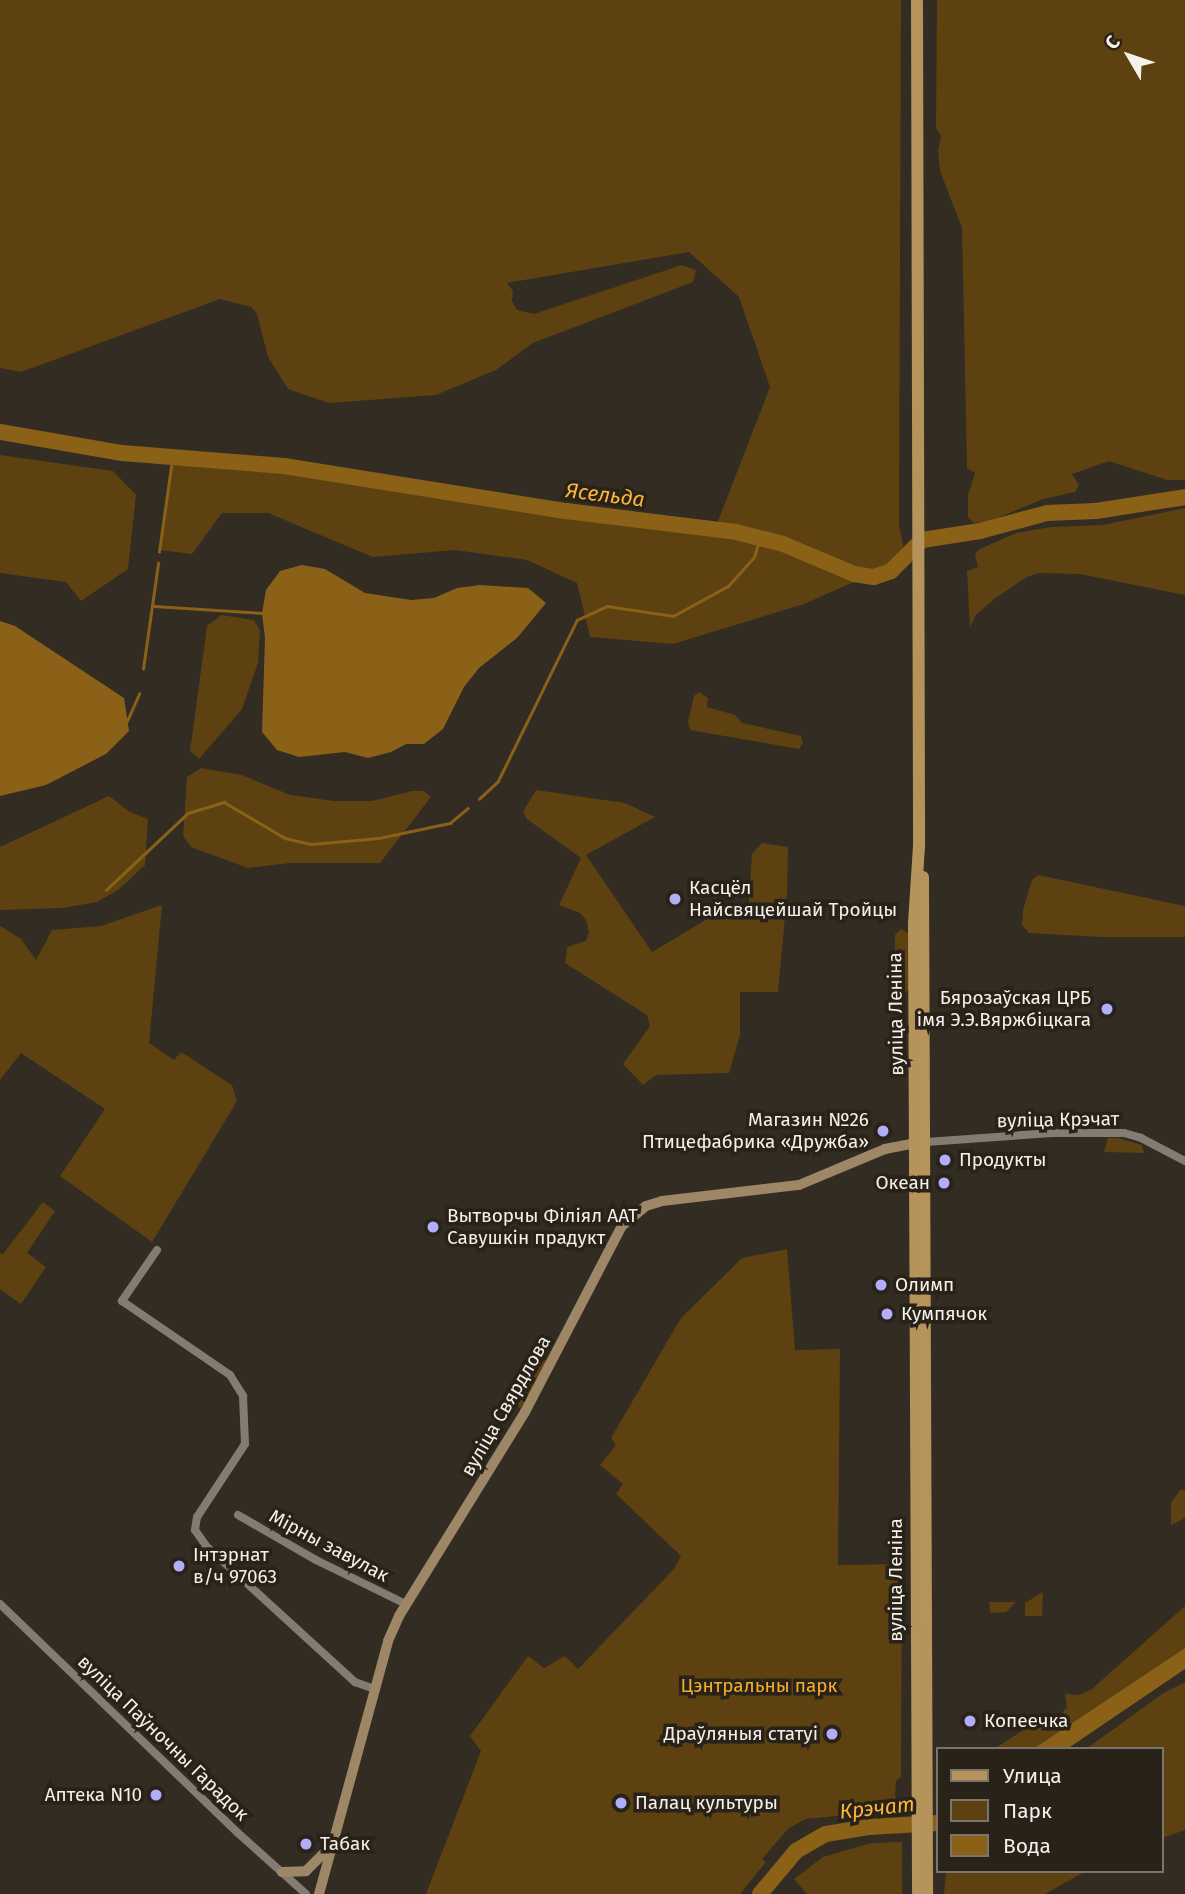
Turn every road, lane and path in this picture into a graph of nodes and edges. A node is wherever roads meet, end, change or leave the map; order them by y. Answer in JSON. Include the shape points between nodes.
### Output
{"nodes":[{"id":1,"x":917,"y":0,"type":"edge"},
{"id":2,"x":921,"y":1143,"type":"junction"},
{"id":3,"x":1185,"y":1161,"type":"edge"},
{"id":4,"x":157,"y":1250,"type":"dead end"},
{"id":5,"x":238,"y":1516,"type":"dead end"},
{"id":6,"x":0,"y":1604,"type":"edge"},
{"id":7,"x":406,"y":1604,"type":"junction"},
{"id":8,"x":374,"y":1689,"type":"junction"},
{"id":9,"x":331,"y":1845,"type":"junction"},
{"id":10,"x":922,"y":1845,"type":"junction"},
{"id":11,"x":282,"y":1872,"type":"junction"},
{"id":12,"x":306,"y":1894,"type":"edge"},
{"id":13,"x":319,"y":1894,"type":"edge"},
{"id":14,"x":918,"y":1894,"type":"edge"},
{"id":15,"x":927,"y":1894,"type":"edge"}],
"edges":[{"from":1,"to":2,"type":"main road","name":"вуліца Леніна"},
{"from":2,"to":3,"type":"street","name":"вуліца Крэчат","via":[[1052,1133],[1124,1133]]},
{"from":2,"to":7,"type":"main road","name":"вуліца Свярдлова","via":[[886,1149],[799,1185],[662,1201],[634,1214],[614,1240],[526,1412]]},
{"from":2,"to":10,"type":"main road","name":"вуліца Леніна"},
{"from":4,"to":8,"type":"street","via":[[122,1301],[230,1375],[243,1396],[245,1444],[197,1517],[195,1530],[206,1546],[355,1682]]},
{"from":5,"to":7,"type":"street","name":"Мірны завулак"},
{"from":6,"to":11,"type":"street","name":"вуліца Паўночны Гарадок"},
{"from":7,"to":8,"type":"main road","name":"вуліца Свярдлова","via":[[388,1641]]},
{"from":8,"to":9,"type":"main road","name":"вуліца Свярдлова"},
{"from":9,"to":11,"type":"main road","via":[[306,1871]]},
{"from":9,"to":13,"type":"main road","name":"вуліца Свярдлова"},
{"from":10,"to":14,"type":"main road","name":"вуліца Леніна"},
{"from":10,"to":15,"type":"main road","name":"вуліца Леніна"},
{"from":11,"to":12,"type":"street","name":"вуліца Паўночны Гарадок"}]}
